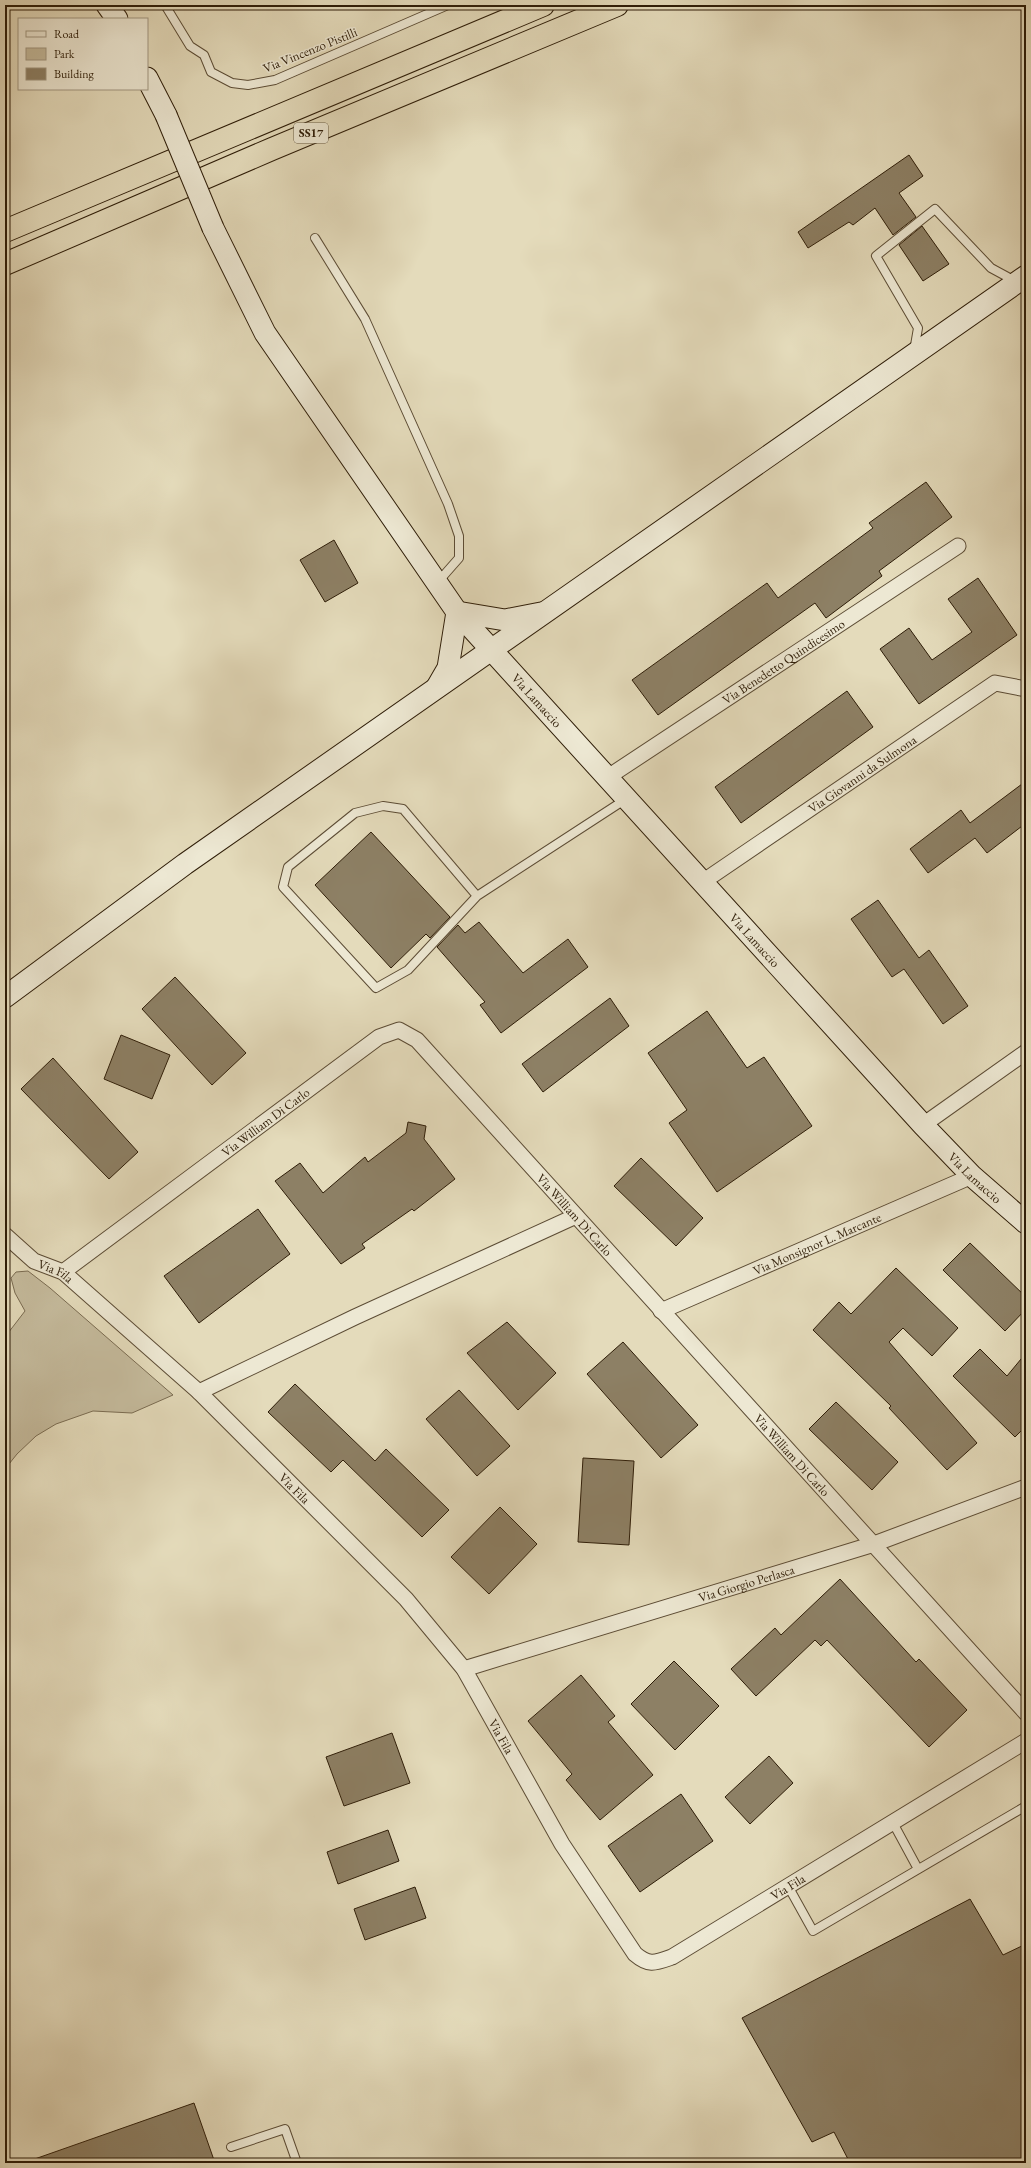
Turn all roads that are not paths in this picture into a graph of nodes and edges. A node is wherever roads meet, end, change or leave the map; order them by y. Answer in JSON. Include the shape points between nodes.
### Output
{"nodes":[{"id":1,"x":107,"y":5,"type":"edge"},
{"id":2,"x":165,"y":5,"type":"edge"},
{"id":3,"x":448,"y":5,"type":"edge"},
{"id":4,"x":543,"y":5,"type":"edge"},
{"id":5,"x":618,"y":5,"type":"edge"},
{"id":6,"x":116,"y":18,"type":"edge"},
{"id":7,"x":148,"y":80,"type":"edge"},
{"id":8,"x":5,"y":231,"type":"edge"},
{"id":9,"x":316,"y":238,"type":"dead end"},
{"id":10,"x":5,"y":264,"type":"edge"},
{"id":11,"x":1022,"y":279,"type":"edge"},
{"id":12,"x":913,"y":356,"type":"junction"},
{"id":13,"x":958,"y":546,"type":"dead end"},
{"id":14,"x":437,"y":583,"type":"junction"},
{"id":15,"x":457,"y":612,"type":"junction"},
{"id":16,"x":547,"y":612,"type":"junction"},
{"id":17,"x":491,"y":651,"type":"junction"},
{"id":18,"x":1026,"y":689,"type":"edge"},
{"id":19,"x":435,"y":691,"type":"junction"},
{"id":20,"x":608,"y":777,"type":"junction"},
{"id":21,"x":627,"y":798,"type":"junction"},
{"id":22,"x":704,"y":881,"type":"junction"},
{"id":23,"x":477,"y":896,"type":"junction"},
{"id":24,"x":5,"y":997,"type":"edge"},
{"id":25,"x":1026,"y":1052,"type":"edge"},
{"id":26,"x":923,"y":1125,"type":"junction"},
{"id":27,"x":972,"y":1176,"type":"junction"},
{"id":28,"x":576,"y":1216,"type":"junction"},
{"id":29,"x":1026,"y":1224,"type":"edge"},
{"id":30,"x":5,"y":1235,"type":"edge"},
{"id":31,"x":63,"y":1272,"type":"junction"},
{"id":32,"x":661,"y":1311,"type":"junction"},
{"id":33,"x":199,"y":1392,"type":"junction"},
{"id":34,"x":1026,"y":1487,"type":"edge"},
{"id":35,"x":874,"y":1544,"type":"junction"},
{"id":36,"x":464,"y":1669,"type":"junction"},
{"id":37,"x":1026,"y":1713,"type":"edge"},
{"id":38,"x":1026,"y":1741,"type":"edge"},
{"id":39,"x":1026,"y":1806,"type":"edge"},
{"id":40,"x":892,"y":1821,"type":"junction"},
{"id":41,"x":918,"y":1869,"type":"junction"},
{"id":42,"x":788,"y":1886,"type":"junction"},
{"id":43,"x":231,"y":2147,"type":"dead end"},
{"id":44,"x":297,"y":2163,"type":"edge"}],
"edges":[{"from":1,"to":6,"type":"street"},
{"from":2,"to":3,"type":"lane","name":"Via Vincenzo Pistilli","via":[[190,46],[204,55],[211,72],[232,83],[248,85],[275,80]]},
{"from":4,"to":8,"type":"highway","number":"SS17"},
{"from":5,"to":10,"type":"highway","number":"SS17","via":[[272,149]]},
{"from":7,"to":14,"type":"street","name":"Via Lamaccio","bridge":true,"via":[[166,115],[213,228],[265,333]]},
{"from":9,"to":14,"type":"lane","via":[[365,320],[459,536],[458,558]]},
{"from":11,"to":12,"type":"street"},
{"from":11,"to":12,"type":"lane","via":[[991,268],[935,209],[876,256],[918,328]]},
{"from":12,"to":16,"type":"street"},
{"from":13,"to":20,"type":"street","name":"Via Benedetto Quindicesimo"},
{"from":14,"to":15,"type":"street","name":"Via Lamaccio"},
{"from":15,"to":16,"type":"street","via":[[505,620]]},
{"from":15,"to":17,"type":"street","name":"Via Lamaccio"},
{"from":15,"to":19,"type":"street","via":[[448,668]]},
{"from":16,"to":17,"type":"street"},
{"from":17,"to":19,"type":"street"},
{"from":17,"to":20,"type":"street","name":"Via Lamaccio"},
{"from":18,"to":22,"type":"street","name":"Via Giovanni da Sulmona","via":[[995,683]]},
{"from":19,"to":24,"type":"street","via":[[185,864]]},
{"from":20,"to":21,"type":"street","name":"Via Lamaccio"},
{"from":21,"to":22,"type":"street","name":"Via Lamaccio"},
{"from":21,"to":23,"type":"lane"},
{"from":22,"to":26,"type":"street","name":"Via Lamaccio"},
{"from":23,"to":23,"type":"lane","via":[[408,970],[376,988],[283,887],[288,867],[355,813],[383,806],[403,809]]},
{"from":25,"to":26,"type":"street"},
{"from":26,"to":27,"type":"street","name":"Via Lamaccio"},
{"from":27,"to":29,"type":"street","name":"Via Lamaccio"},
{"from":27,"to":32,"type":"street","name":"Via Monsignor L. Marcante"},
{"from":28,"to":31,"type":"street","name":"Via William Di Carlo","via":[[417,1040],[399,1030],[380,1037]]},
{"from":28,"to":32,"type":"street","name":"Via William Di Carlo"},
{"from":28,"to":33,"type":"street"},
{"from":30,"to":31,"type":"street","name":"Via Fila","via":[[34,1261]]},
{"from":31,"to":33,"type":"street","name":"Via Fila"},
{"from":32,"to":35,"type":"street","name":"Via William Di Carlo"},
{"from":33,"to":36,"type":"street","name":"Via Fila","via":[[406,1599]]},
{"from":34,"to":35,"type":"street","name":"Via Giorgio Perlasca"},
{"from":35,"to":36,"type":"street","name":"Via Giorgio Perlasca"},
{"from":35,"to":37,"type":"street","name":"Via William Di Carlo"},
{"from":36,"to":42,"type":"street","name":"Via Fila","via":[[562,1844],[635,1954],[645,1962],[657,1963],[672,1957]]},
{"from":38,"to":40,"type":"street","name":"Via Fila"},
{"from":39,"to":41,"type":"lane"},
{"from":40,"to":41,"type":"lane"},
{"from":40,"to":42,"type":"street","name":"Via Fila"},
{"from":41,"to":42,"type":"lane","via":[[813,1931]]},
{"from":43,"to":44,"type":"lane","via":[[285,2129]]}]}
